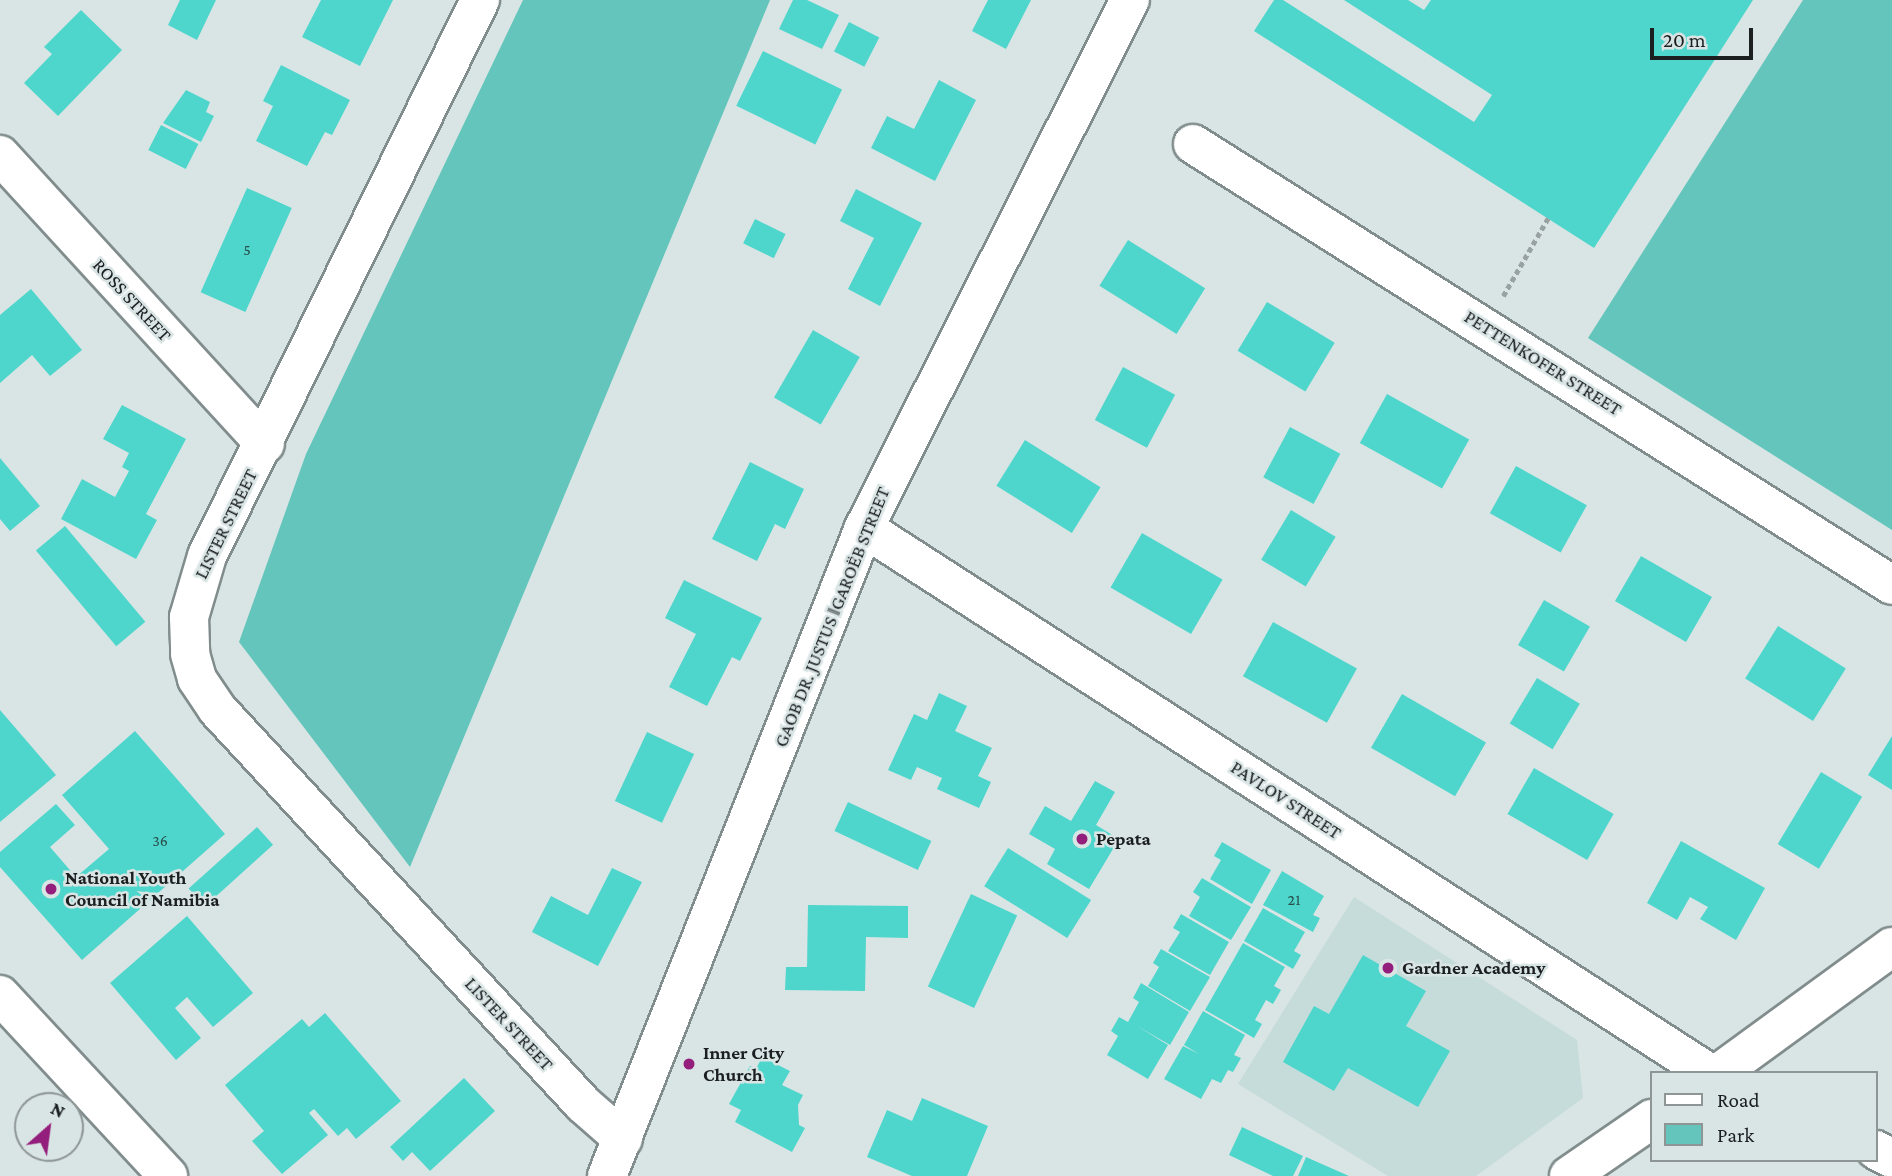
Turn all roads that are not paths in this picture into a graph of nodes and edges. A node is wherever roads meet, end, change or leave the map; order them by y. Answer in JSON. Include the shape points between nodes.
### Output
{"nodes":[{"id":1,"x":480,"y":0,"type":"edge"},
{"id":2,"x":1130,"y":0,"type":"edge"},
{"id":3,"x":1193,"y":144,"type":"dead end"},
{"id":4,"x":0,"y":155,"type":"edge"},
{"id":5,"x":265,"y":444,"type":"junction"},
{"id":6,"x":864,"y":528,"type":"junction"},
{"id":7,"x":1892,"y":585,"type":"edge"},
{"id":8,"x":1892,"y":947,"type":"edge"},
{"id":9,"x":0,"y":995,"type":"edge"},
{"id":10,"x":1706,"y":1071,"type":"edge"},
{"id":11,"x":1722,"y":1071,"type":"edge"},
{"id":12,"x":1650,"y":1120,"type":"edge"},
{"id":13,"x":619,"y":1165,"type":"edge"},
{"id":14,"x":168,"y":1176,"type":"edge"},
{"id":15,"x":1569,"y":1176,"type":"edge"}],
"edges":[{"from":1,"to":5,"type":"street","name":"LISTER STREET"},
{"from":2,"to":6,"type":"street","name":"GAOB DR. JUSTUS ǁGAROËB STREET"},
{"from":3,"to":7,"type":"street","name":"PETTENKOFER STREET"},
{"from":4,"to":5,"type":"street","name":"ROSS STREET"},
{"from":5,"to":13,"type":"street","name":"LISTER STREET","via":[[195,585],[189,617],[197,679],[217,709],[555,1074]]},
{"from":6,"to":10,"type":"street","name":"PAVLOV STREET"},
{"from":6,"to":13,"type":"street","name":"GAOB DR. JUSTUS ǁGAROËB STREET"},
{"from":8,"to":11,"type":"street"},
{"from":9,"to":14,"type":"street"},
{"from":12,"to":15,"type":"street"}]}
